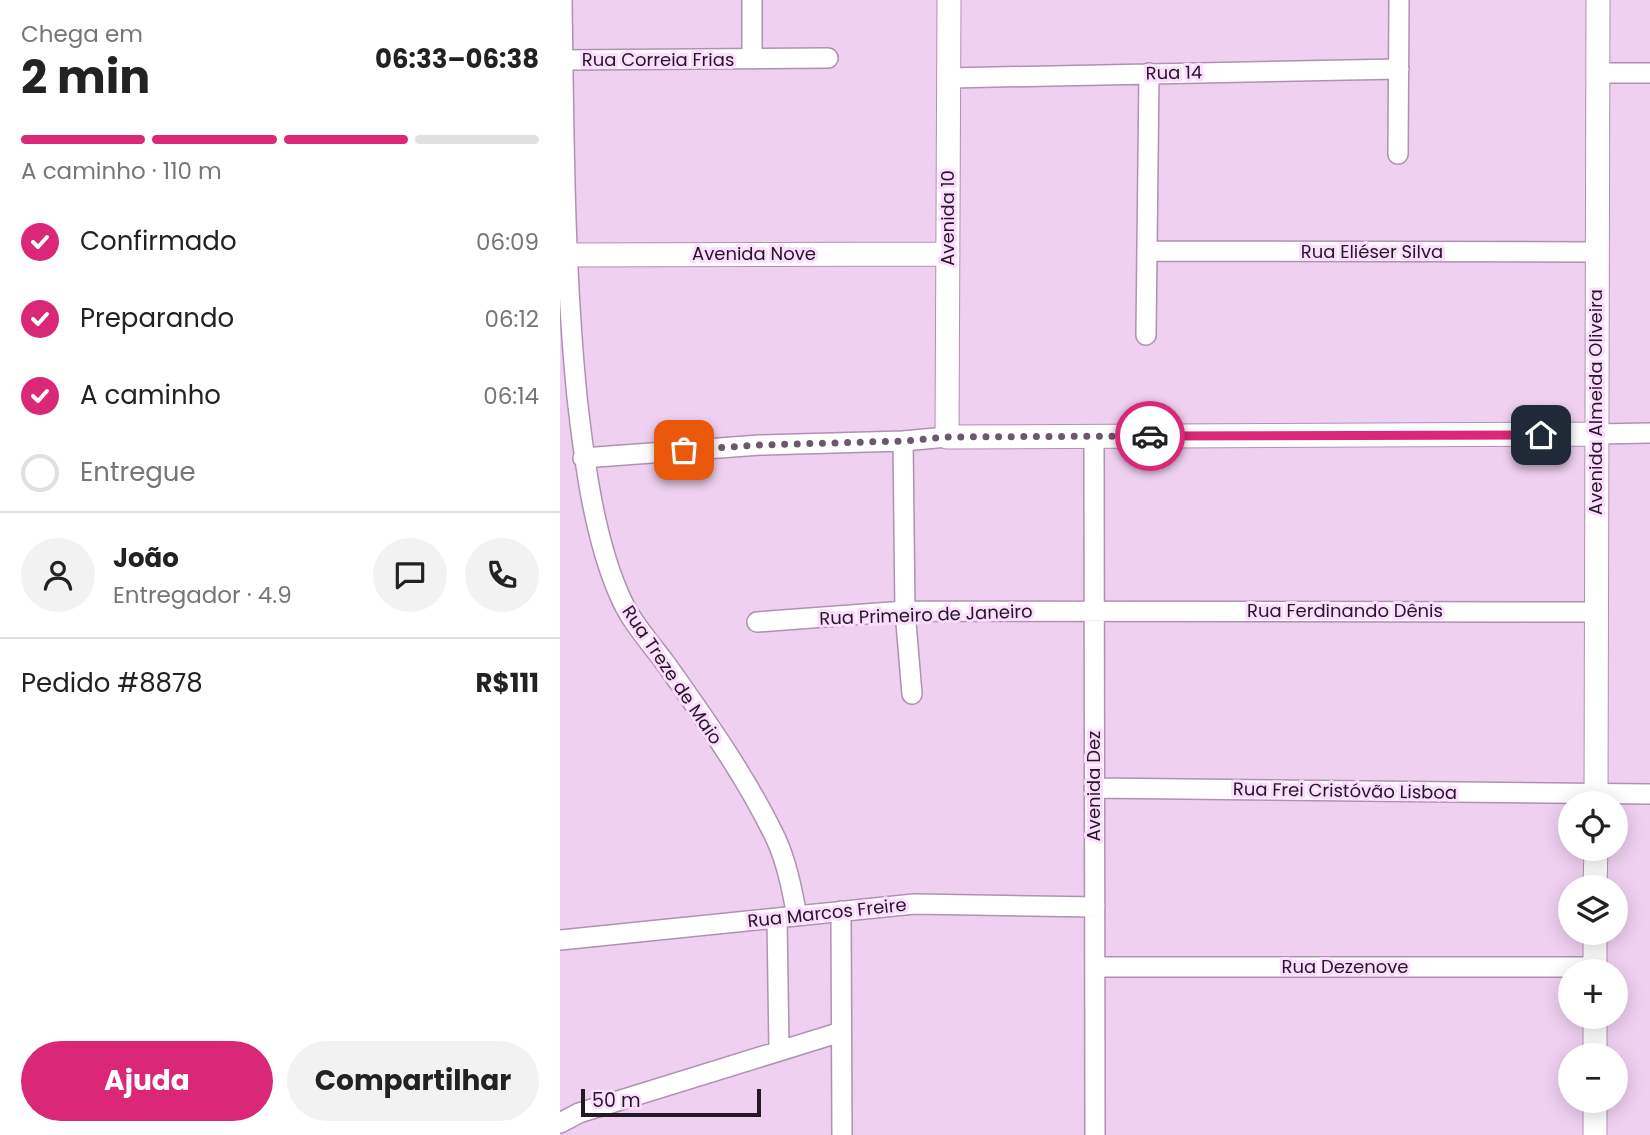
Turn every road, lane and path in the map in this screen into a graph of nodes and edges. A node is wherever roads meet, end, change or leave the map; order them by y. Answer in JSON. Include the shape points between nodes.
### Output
{"nodes":[{"id":1,"x":562,"y":0,"type":"edge"},
{"id":2,"x":752,"y":0,"type":"edge"},
{"id":3,"x":949,"y":0,"type":"edge"},
{"id":4,"x":1399,"y":0,"type":"edge"},
{"id":5,"x":1598,"y":0,"type":"edge"},
{"id":6,"x":828,"y":58,"type":"dead end"},
{"id":7,"x":752,"y":59,"type":"junction"},
{"id":8,"x":563,"y":60,"type":"junction"},
{"id":9,"x":1399,"y":69,"type":"junction"},
{"id":10,"x":1149,"y":73,"type":"junction"},
{"id":11,"x":1650,"y":73,"type":"edge"},
{"id":12,"x":1597,"y":74,"type":"junction"},
{"id":13,"x":949,"y":78,"type":"junction"},
{"id":14,"x":1398,"y":153,"type":"dead end"},
{"id":15,"x":1147,"y":251,"type":"junction"},
{"id":16,"x":1597,"y":252,"type":"junction"},
{"id":17,"x":948,"y":254,"type":"junction"},
{"id":18,"x":563,"y":255,"type":"edge"},
{"id":19,"x":1146,"y":335,"type":"dead end"},
{"id":20,"x":567,"y":359,"type":"edge"},
{"id":21,"x":1650,"y":433,"type":"edge"},
{"id":22,"x":1596,"y":434,"type":"junction"},
{"id":23,"x":1094,"y":436,"type":"junction"},
{"id":24,"x":947,"y":437,"type":"junction"},
{"id":25,"x":904,"y":441,"type":"junction"},
{"id":26,"x":583,"y":458,"type":"junction"},
{"id":27,"x":905,"y":611,"type":"junction"},
{"id":28,"x":1094,"y":611,"type":"junction"},
{"id":29,"x":1596,"y":612,"type":"junction"},
{"id":30,"x":757,"y":622,"type":"dead end"},
{"id":31,"x":912,"y":694,"type":"dead end"},
{"id":32,"x":1094,"y":788,"type":"junction"},
{"id":33,"x":1596,"y":791,"type":"edge"},
{"id":34,"x":1650,"y":794,"type":"edge"},
{"id":35,"x":1628,"y":796,"type":"edge"},
{"id":36,"x":1558,"y":798,"type":"edge"},
{"id":37,"x":1095,"y":907,"type":"junction"},
{"id":38,"x":841,"y":911,"type":"junction"},
{"id":39,"x":787,"y":917,"type":"junction"},
{"id":40,"x":560,"y":940,"type":"edge"},
{"id":41,"x":1095,"y":967,"type":"junction"},
{"id":42,"x":1558,"y":969,"type":"edge"},
{"id":43,"x":841,"y":1032,"type":"junction"},
{"id":44,"x":779,"y":1050,"type":"junction"},
{"id":45,"x":1595,"y":1113,"type":"edge"},
{"id":46,"x":560,"y":1123,"type":"edge"},
{"id":47,"x":842,"y":1135,"type":"edge"},
{"id":48,"x":1095,"y":1135,"type":"edge"},
{"id":49,"x":1595,"y":1135,"type":"edge"}],
"edges":[{"from":1,"to":8,"type":"street","name":"Rua Treze de Maio"},
{"from":2,"to":7,"type":"street","name":"Rua Correia Frias"},
{"from":3,"to":13,"type":"street","name":"Avenida 10"},
{"from":4,"to":9,"type":"street"},
{"from":5,"to":12,"type":"street","name":"Avenida Almeida Oliveira"},
{"from":6,"to":7,"type":"street","name":"Rua Correia Frias"},
{"from":7,"to":8,"type":"street","name":"Rua Correia Frias"},
{"from":8,"to":18,"type":"street","name":"Rua Treze de Maio"},
{"from":9,"to":10,"type":"street","name":"Rua 14"},
{"from":9,"to":14,"type":"street"},
{"from":10,"to":13,"type":"street","name":"Rua 14"},
{"from":10,"to":15,"type":"street"},
{"from":11,"to":12,"type":"street"},
{"from":12,"to":16,"type":"street","name":"Avenida Almeida Oliveira"},
{"from":13,"to":17,"type":"street","name":"Avenida 10"},
{"from":15,"to":16,"type":"street","name":"Rua Eliéser Silva"},
{"from":15,"to":19,"type":"street"},
{"from":16,"to":22,"type":"street","name":"Avenida Almeida Oliveira"},
{"from":17,"to":18,"type":"street","name":"Avenida Nove"},
{"from":17,"to":24,"type":"street","name":"Avenida 10"},
{"from":18,"to":20,"type":"street","name":"Rua Treze de Maio"},
{"from":20,"to":26,"type":"street","name":"Rua Treze de Maio"},
{"from":21,"to":22,"type":"street"},
{"from":22,"to":23,"type":"street"},
{"from":22,"to":29,"type":"street","name":"Avenida Almeida Oliveira"},
{"from":23,"to":24,"type":"street"},
{"from":23,"to":28,"type":"street","name":"Avenida Dez"},
{"from":24,"to":25,"type":"street"},
{"from":25,"to":26,"type":"street","via":[[760,445]]},
{"from":25,"to":27,"type":"street"},
{"from":26,"to":39,"type":"street","name":"Rua Treze de Maio","via":[[618,594],[738,773],[776,840],[790,880]]},
{"from":27,"to":28,"type":"street","name":"Rua Primeiro de Janeiro"},
{"from":27,"to":30,"type":"street","name":"Rua Primeiro de Janeiro"},
{"from":27,"to":31,"type":"street"},
{"from":28,"to":29,"type":"street","name":"Rua Ferdinando Dênis"},
{"from":28,"to":32,"type":"street","name":"Avenida Dez"},
{"from":29,"to":33,"type":"street","name":"Avenida Almeida Oliveira"},
{"from":32,"to":36,"type":"street","name":"Rua Frei Cristóvão Lisboa"},
{"from":32,"to":37,"type":"street","name":"Avenida Dez"},
{"from":34,"to":35,"type":"street","name":"Rua Frei Cristóvão Lisboa"},
{"from":37,"to":38,"type":"street","name":"Rua Marcos Freire","via":[[914,904]]},
{"from":37,"to":41,"type":"street","name":"Avenida Dez"},
{"from":38,"to":39,"type":"street","name":"Rua Marcos Freire"},
{"from":38,"to":43,"type":"street"},
{"from":39,"to":40,"type":"street","name":"Rua Marcos Freire"},
{"from":39,"to":44,"type":"street","name":"Rua Treze de Maio"},
{"from":41,"to":42,"type":"street","name":"Rua Dezenove"},
{"from":41,"to":48,"type":"street","name":"Avenida Dez"},
{"from":43,"to":44,"type":"street"},
{"from":43,"to":47,"type":"street"},
{"from":44,"to":46,"type":"street","via":[[579,1112]]},
{"from":45,"to":49,"type":"street"}]}
